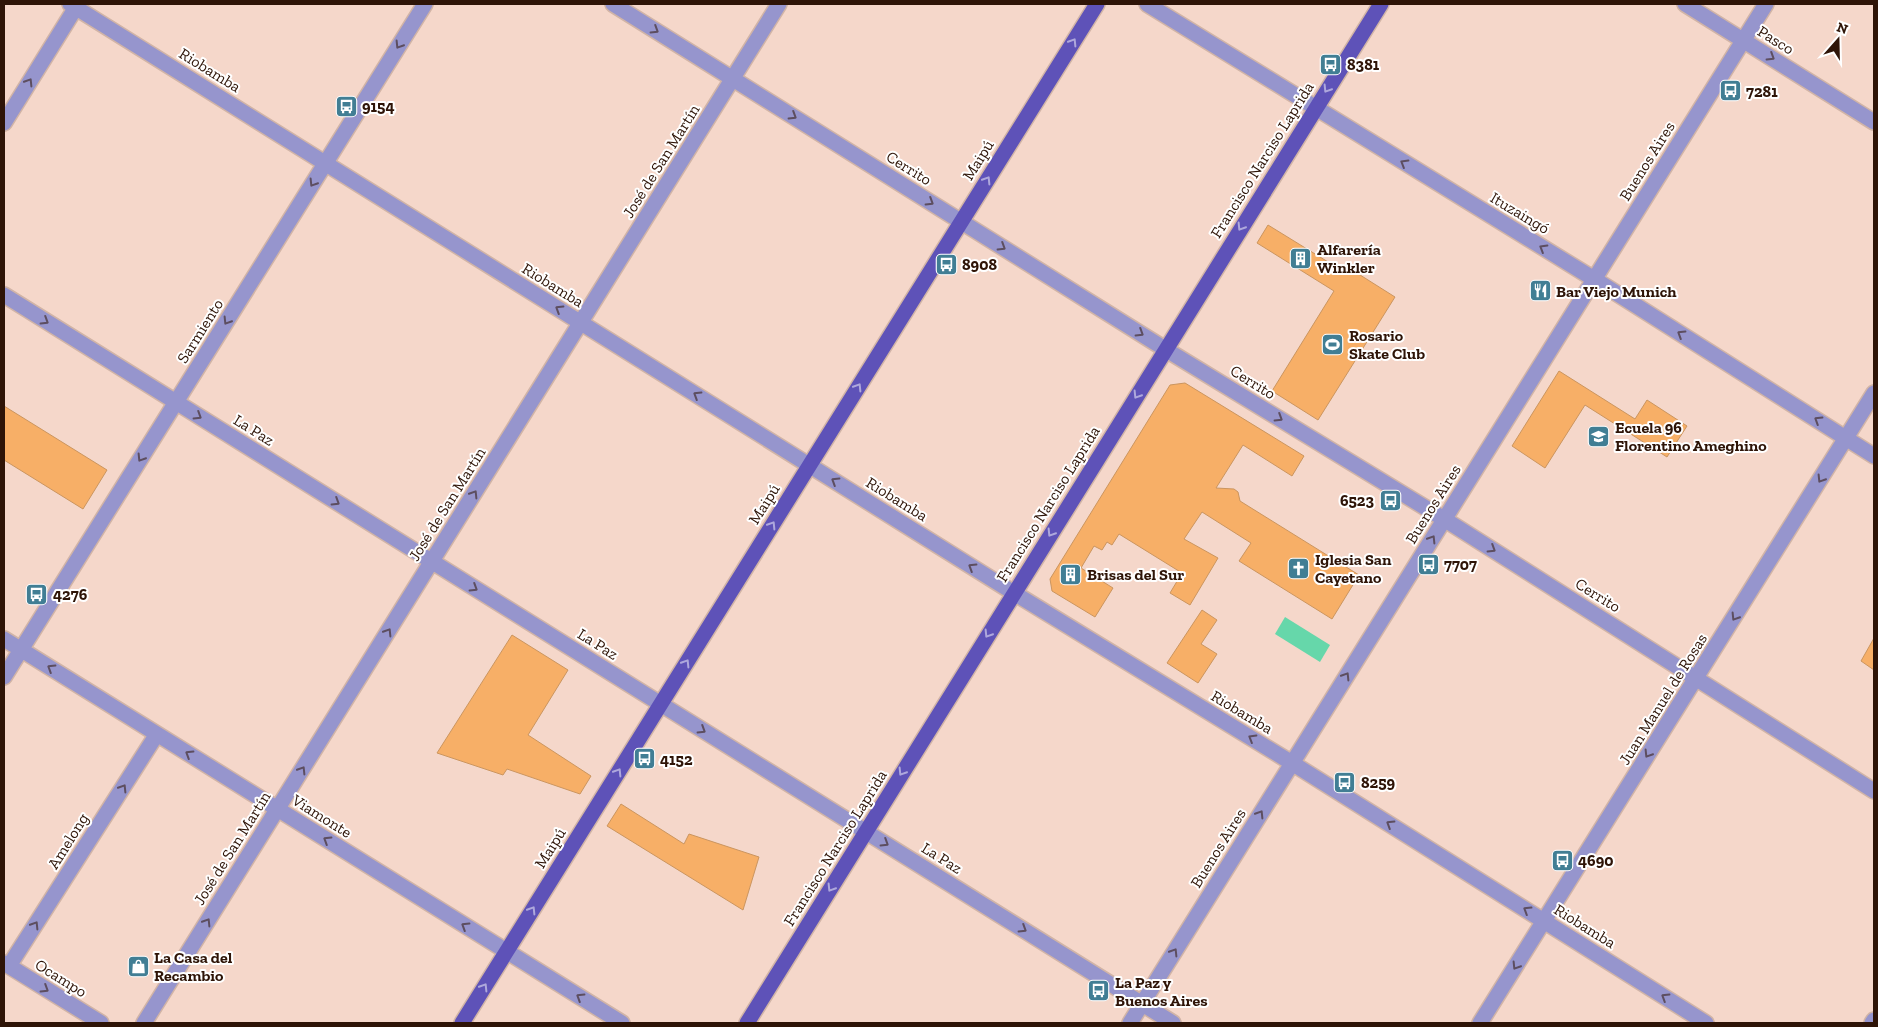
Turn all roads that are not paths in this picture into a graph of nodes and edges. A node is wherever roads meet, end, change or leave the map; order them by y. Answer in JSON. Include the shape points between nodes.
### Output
{"nodes":[{"id":1,"x":425,"y":4,"type":"edge"},
{"id":2,"x":614,"y":4,"type":"edge"},
{"id":3,"x":779,"y":4,"type":"edge"},
{"id":4,"x":1097,"y":4,"type":"edge"},
{"id":5,"x":1147,"y":4,"type":"edge"},
{"id":6,"x":1381,"y":4,"type":"edge"},
{"id":7,"x":1685,"y":4,"type":"edge"},
{"id":8,"x":1766,"y":4,"type":"edge"},
{"id":9,"x":74,"y":5,"type":"edge"},
{"id":10,"x":1743,"y":40,"type":"junction"},
{"id":11,"x":733,"y":78,"type":"junction"},
{"id":12,"x":1314,"y":108,"type":"junction"},
{"id":13,"x":1874,"y":122,"type":"edge"},
{"id":14,"x":4,"y":123,"type":"edge"},
{"id":15,"x":325,"y":163,"type":"junction"},
{"id":16,"x":961,"y":221,"type":"junction"},
{"id":17,"x":1594,"y":279,"type":"junction"},
{"id":18,"x":4,"y":295,"type":"edge"},
{"id":19,"x":581,"y":322,"type":"junction"},
{"id":20,"x":1165,"y":349,"type":"junction"},
{"id":21,"x":1874,"y":393,"type":"edge"},
{"id":22,"x":176,"y":402,"type":"junction"},
{"id":23,"x":1846,"y":438,"type":"junction"},
{"id":24,"x":1874,"y":456,"type":"edge"},
{"id":25,"x":809,"y":465,"type":"junction"},
{"id":26,"x":1444,"y":520,"type":"junction"},
{"id":27,"x":432,"y":562,"type":"junction"},
{"id":28,"x":1014,"y":593,"type":"junction"},
{"id":29,"x":4,"y":638,"type":"edge"},
{"id":30,"x":21,"y":649,"type":"junction"},
{"id":31,"x":4,"y":677,"type":"edge"},
{"id":32,"x":1696,"y":678,"type":"junction"},
{"id":33,"x":661,"y":704,"type":"junction"},
{"id":34,"x":157,"y":734,"type":"junction"},
{"id":35,"x":1292,"y":763,"type":"junction"},
{"id":36,"x":1874,"y":791,"type":"edge"},
{"id":37,"x":277,"y":809,"type":"junction"},
{"id":38,"x":866,"y":832,"type":"junction"},
{"id":39,"x":1544,"y":921,"type":"junction"},
{"id":40,"x":506,"y":952,"type":"junction"},
{"id":41,"x":6,"y":965,"type":"edge"},
{"id":42,"x":1142,"y":1004,"type":"junction"},
{"id":43,"x":1874,"y":1020,"type":"edge"},
{"id":44,"x":101,"y":1023,"type":"edge"},
{"id":45,"x":144,"y":1023,"type":"edge"},
{"id":46,"x":462,"y":1023,"type":"edge"},
{"id":47,"x":622,"y":1023,"type":"edge"},
{"id":48,"x":747,"y":1023,"type":"edge"},
{"id":49,"x":1130,"y":1023,"type":"edge"},
{"id":50,"x":1173,"y":1023,"type":"edge"},
{"id":51,"x":1480,"y":1023,"type":"edge"},
{"id":52,"x":1706,"y":1023,"type":"edge"},
{"id":53,"x":1872,"y":1023,"type":"edge"}],
"edges":[{"from":1,"to":15,"type":"street","name":"Sarmiento","one_way":true},
{"from":2,"to":11,"type":"street","name":"Cerrito","one_way":true},
{"from":3,"to":11,"type":"street","name":"José de San Martín"},
{"from":16,"to":4,"type":"main road","name":"Maipú","one_way":true},
{"from":5,"to":12,"type":"street","name":"Ituzaingó"},
{"from":6,"to":12,"type":"main road","name":"Francisco Narciso Laprida","one_way":true},
{"from":7,"to":10,"type":"street","name":"Pasco"},
{"from":8,"to":10,"type":"street","name":"Buenos Aires"},
{"from":14,"to":9,"type":"street","one_way":true},
{"from":9,"to":15,"type":"street","name":"Riobamba"},
{"from":10,"to":13,"type":"street","name":"Pasco","one_way":true},
{"from":10,"to":17,"type":"street","name":"Buenos Aires"},
{"from":11,"to":16,"type":"street","name":"Cerrito","one_way":true},
{"from":11,"to":19,"type":"street","name":"José de San Martín"},
{"from":17,"to":12,"type":"street","name":"Ituzaingó","one_way":true},
{"from":12,"to":20,"type":"main road","name":"Francisco Narciso Laprida","one_way":true},
{"from":19,"to":15,"type":"street","name":"Riobamba","one_way":true},
{"from":15,"to":22,"type":"street","name":"Sarmiento","one_way":true},
{"from":16,"to":20,"type":"street","name":"Cerrito","one_way":true},
{"from":25,"to":16,"type":"main road","name":"Maipú","one_way":true},
{"from":23,"to":17,"type":"street","name":"Ituzaingó","one_way":true},
{"from":17,"to":26,"type":"street","name":"Buenos Aires"},
{"from":18,"to":22,"type":"street","name":"La Paz","one_way":true},
{"from":25,"to":19,"type":"street","name":"Riobamba","one_way":true},
{"from":27,"to":19,"type":"street","name":"José de San Martín","one_way":true},
{"from":20,"to":26,"type":"street","name":"Cerrito","one_way":true},
{"from":20,"to":28,"type":"main road","name":"Francisco Narciso Laprida","one_way":true},
{"from":21,"to":23,"type":"street","name":"Juan Manuel de Rosas"},
{"from":22,"to":27,"type":"street","name":"La Paz","one_way":true},
{"from":22,"to":30,"type":"street","name":"Sarmiento","one_way":true},
{"from":23,"to":24,"type":"street","name":"Ituzaingó"},
{"from":23,"to":32,"type":"street","name":"Juan Manuel de Rosas","one_way":true},
{"from":28,"to":25,"type":"street","name":"Riobamba","one_way":true},
{"from":33,"to":25,"type":"main road","name":"Maipú","one_way":true},
{"from":26,"to":32,"type":"street","name":"Cerrito","one_way":true},
{"from":35,"to":26,"type":"street","name":"Buenos Aires","one_way":true},
{"from":27,"to":33,"type":"street","name":"La Paz","one_way":true},
{"from":37,"to":27,"type":"street","name":"José de San Martín","one_way":true},
{"from":35,"to":28,"type":"street","name":"Riobamba","one_way":true},
{"from":28,"to":38,"type":"main road","name":"Francisco Narciso Laprida","one_way":true},
{"from":29,"to":30,"type":"street","name":"Viamonte"},
{"from":30,"to":31,"type":"street","name":"Sarmiento"},
{"from":34,"to":30,"type":"street","name":"Viamonte","one_way":true},
{"from":32,"to":36,"type":"street","name":"Cerrito"},
{"from":32,"to":39,"type":"street","name":"Juan Manuel de Rosas","one_way":true},
{"from":33,"to":38,"type":"street","name":"La Paz","one_way":true},
{"from":40,"to":33,"type":"main road","name":"Maipú","one_way":true},
{"from":37,"to":34,"type":"street","name":"Viamonte","one_way":true},
{"from":41,"to":34,"type":"street","name":"Amelong","one_way":true},
{"from":39,"to":35,"type":"street","name":"Riobamba","one_way":true},
{"from":42,"to":35,"type":"street","name":"Buenos Aires","one_way":true},
{"from":40,"to":37,"type":"street","name":"Viamonte","one_way":true},
{"from":45,"to":37,"type":"street","name":"José de San Martín","one_way":true},
{"from":38,"to":42,"type":"street","name":"La Paz","one_way":true},
{"from":38,"to":48,"type":"main road","name":"Francisco Narciso Laprida","one_way":true},
{"from":39,"to":51,"type":"street","name":"Juan Manuel de Rosas","one_way":true},
{"from":52,"to":39,"type":"street","name":"Riobamba","one_way":true},
{"from":46,"to":40,"type":"main road","name":"Maipú","one_way":true},
{"from":47,"to":40,"type":"street","name":"Viamonte","one_way":true},
{"from":41,"to":44,"type":"street","name":"Ocampo","one_way":true},
{"from":42,"to":49,"type":"street","name":"Buenos Aires"},
{"from":42,"to":50,"type":"street","name":"La Paz"},
{"from":43,"to":53,"type":"street"}]}
